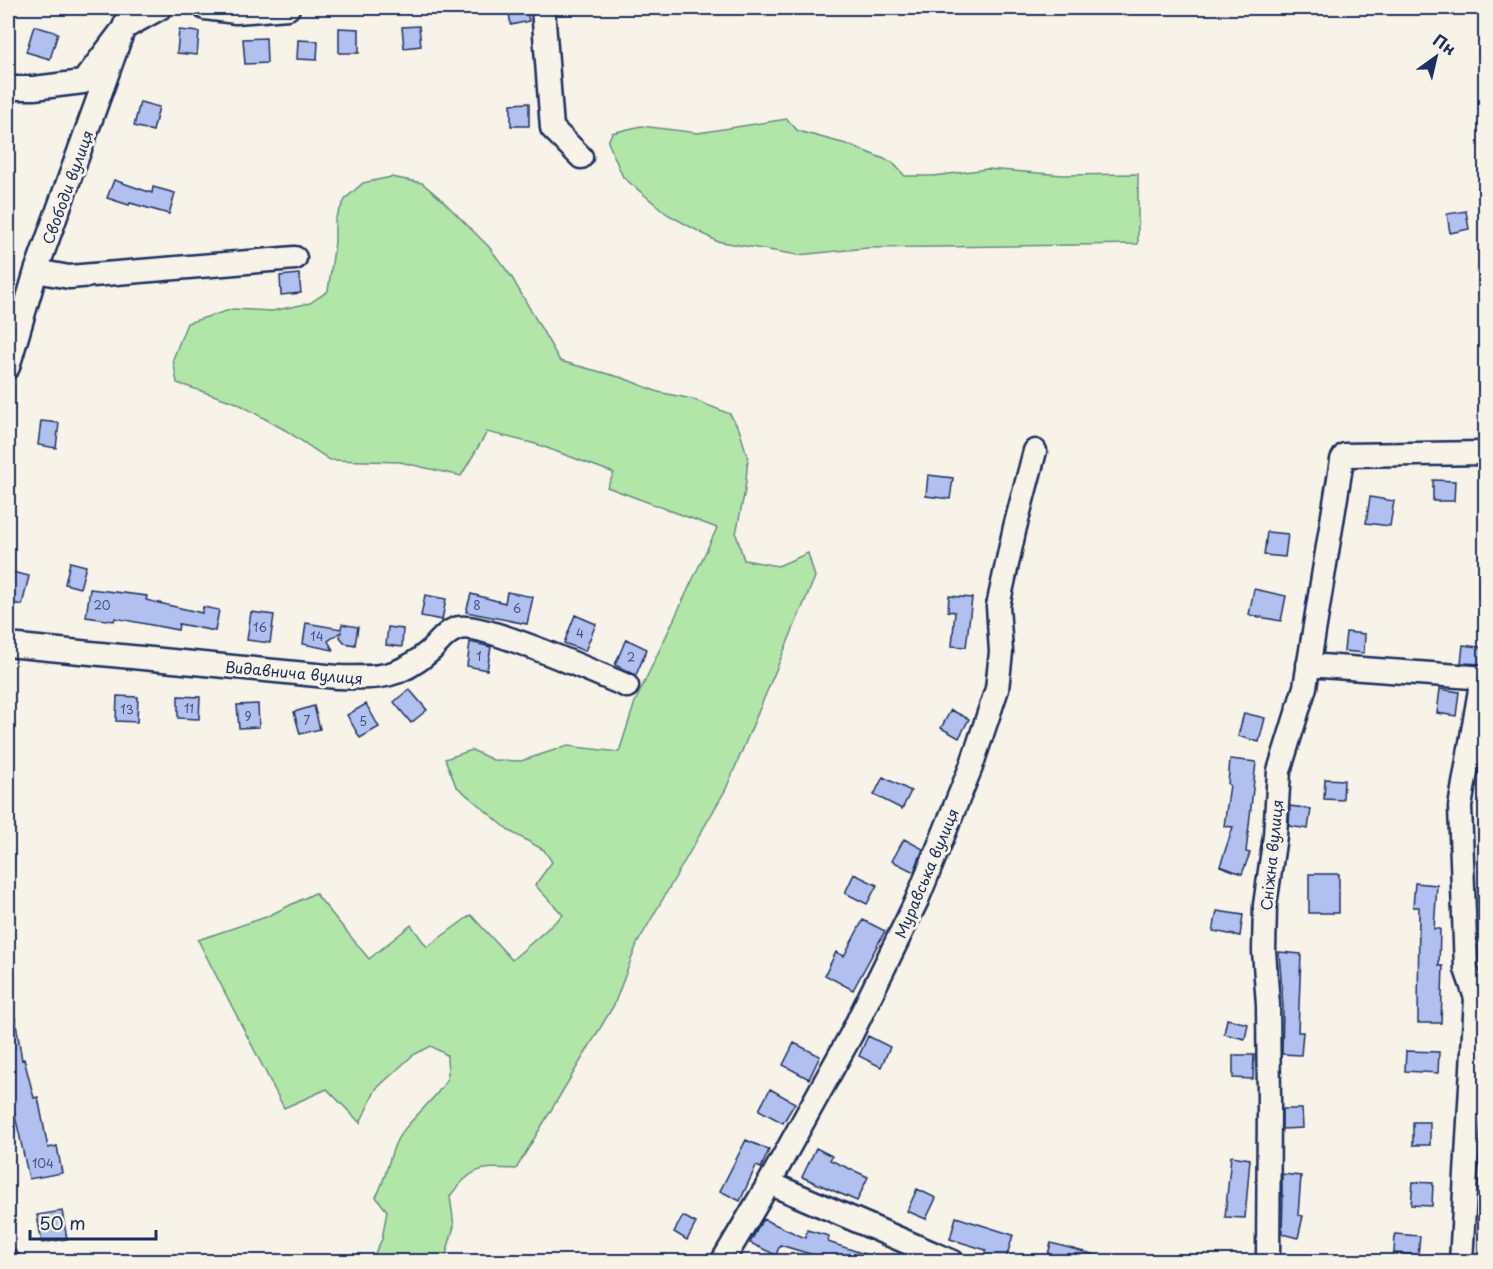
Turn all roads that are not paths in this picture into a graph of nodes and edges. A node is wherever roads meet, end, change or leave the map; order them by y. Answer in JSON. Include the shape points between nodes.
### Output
{"nodes":[{"id":1,"x":160,"y":8,"type":"edge"},
{"id":2,"x":205,"y":8,"type":"edge"},
{"id":3,"x":288,"y":8,"type":"edge"},
{"id":4,"x":543,"y":8,"type":"edge"},
{"id":5,"x":128,"y":18,"type":"edge"},
{"id":6,"x":8,"y":88,"type":"edge"},
{"id":7,"x":581,"y":157,"type":"dead end"},
{"id":8,"x":295,"y":258,"type":"dead end"},
{"id":9,"x":36,"y":271,"type":"junction"},
{"id":10,"x":8,"y":367,"type":"edge"},
{"id":11,"x":1035,"y":451,"type":"dead end"},
{"id":12,"x":1485,"y":453,"type":"edge"},
{"id":13,"x":8,"y":645,"type":"edge"},
{"id":14,"x":1308,"y":665,"type":"junction"},
{"id":15,"x":1484,"y":678,"type":"edge"},
{"id":16,"x":627,"y":686,"type":"dead end"},
{"id":17,"x":1481,"y":1000,"type":"edge"},
{"id":18,"x":769,"y":1183,"type":"junction"},
{"id":19,"x":722,"y":1262,"type":"edge"},
{"id":20,"x":953,"y":1262,"type":"edge"},
{"id":21,"x":1268,"y":1262,"type":"edge"},
{"id":22,"x":1461,"y":1262,"type":"edge"}],
"edges":[{"from":1,"to":5,"type":"street"},
{"from":2,"to":3,"type":"street","via":[[236,12]]},
{"from":4,"to":7,"type":"street","via":[[552,128]]},
{"from":5,"to":6,"type":"street","via":[[83,82]]},
{"from":5,"to":9,"type":"street","name":"Свободи вулиця"},
{"from":8,"to":9,"type":"street","via":[[69,278]]},
{"from":9,"to":10,"type":"street","name":"Свободи вулиця"},
{"from":11,"to":18,"type":"street","name":"Муравська вулиця","via":[[999,606],[997,689],[984,731],[917,900],[851,1035]]},
{"from":12,"to":14,"type":"street","name":"Сніжна вулиця","via":[[1344,455]]},
{"from":13,"to":16,"type":"street","name":"Видавнича вулиця","via":[[375,678],[402,672],[459,628],[487,631]]},
{"from":14,"to":15,"type":"street"},
{"from":14,"to":21,"type":"street","name":"Сніжна вулиця","via":[[1279,771],[1265,905]]},
{"from":15,"to":17,"type":"street","via":[[1460,807],[1466,969]]},
{"from":17,"to":22,"type":"street"},
{"from":18,"to":19,"type":"street","name":"Муравська вулиця"},
{"from":18,"to":20,"type":"street"}]}
